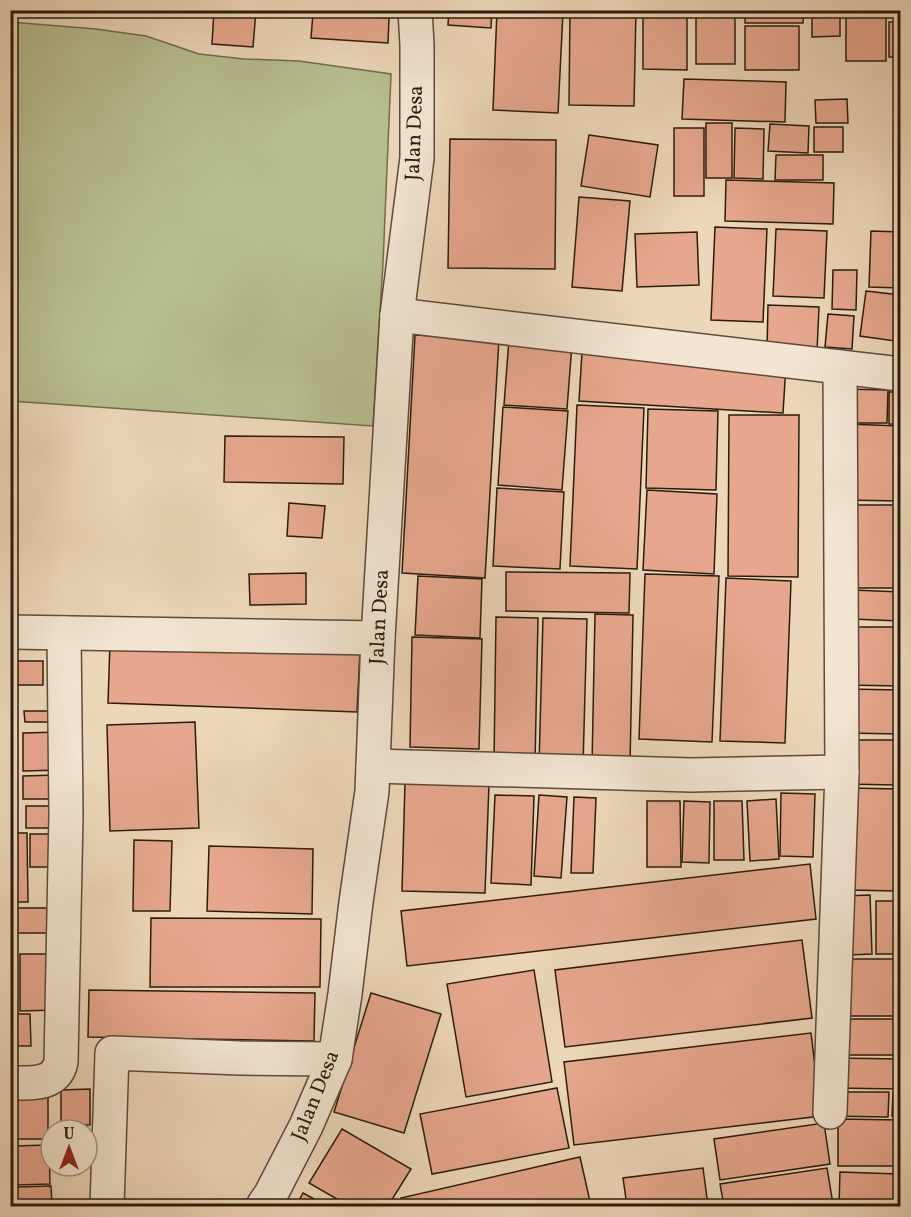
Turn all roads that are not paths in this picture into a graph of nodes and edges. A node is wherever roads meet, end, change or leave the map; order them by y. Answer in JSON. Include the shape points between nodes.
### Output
{"nodes":[{"id":1,"x":415,"y":10,"type":"edge"},
{"id":2,"x":397,"y":315,"type":"junction"},
{"id":3,"x":840,"y":367,"type":"junction"},
{"id":4,"x":900,"y":374,"type":"edge"},
{"id":5,"x":10,"y":632,"type":"edge"},
{"id":6,"x":64,"y":633,"type":"junction"},
{"id":7,"x":378,"y":638,"type":"junction"},
{"id":8,"x":373,"y":766,"type":"junction"},
{"id":9,"x":842,"y":772,"type":"junction"},
{"id":10,"x":335,"y":1059,"type":"junction"},
{"id":11,"x":10,"y":1083,"type":"edge"},
{"id":12,"x":830,"y":1112,"type":"dead end"},
{"id":13,"x":107,"y":1206,"type":"edge"},
{"id":14,"x":263,"y":1206,"type":"edge"}],
"edges":[{"from":1,"to":2,"type":"street","name":"Jalan Desa","via":[[417,158]]},
{"from":2,"to":3,"type":"street"},
{"from":2,"to":7,"type":"street","name":"Jalan Desa"},
{"from":3,"to":4,"type":"street"},
{"from":3,"to":9,"type":"street"},
{"from":5,"to":6,"type":"street"},
{"from":6,"to":7,"type":"street"},
{"from":6,"to":11,"type":"street","via":[[66,815],[61,1062],[58,1072],[46,1081]]},
{"from":7,"to":8,"type":"street","name":"Jalan Desa"},
{"from":8,"to":9,"type":"street","via":[[691,775]]},
{"from":8,"to":10,"type":"street","name":"Jalan Desa"},
{"from":9,"to":12,"type":"street"},
{"from":10,"to":13,"type":"street","via":[[112,1053]]},
{"from":10,"to":14,"type":"street","name":"Jalan Desa","via":[[306,1126]]}]}
